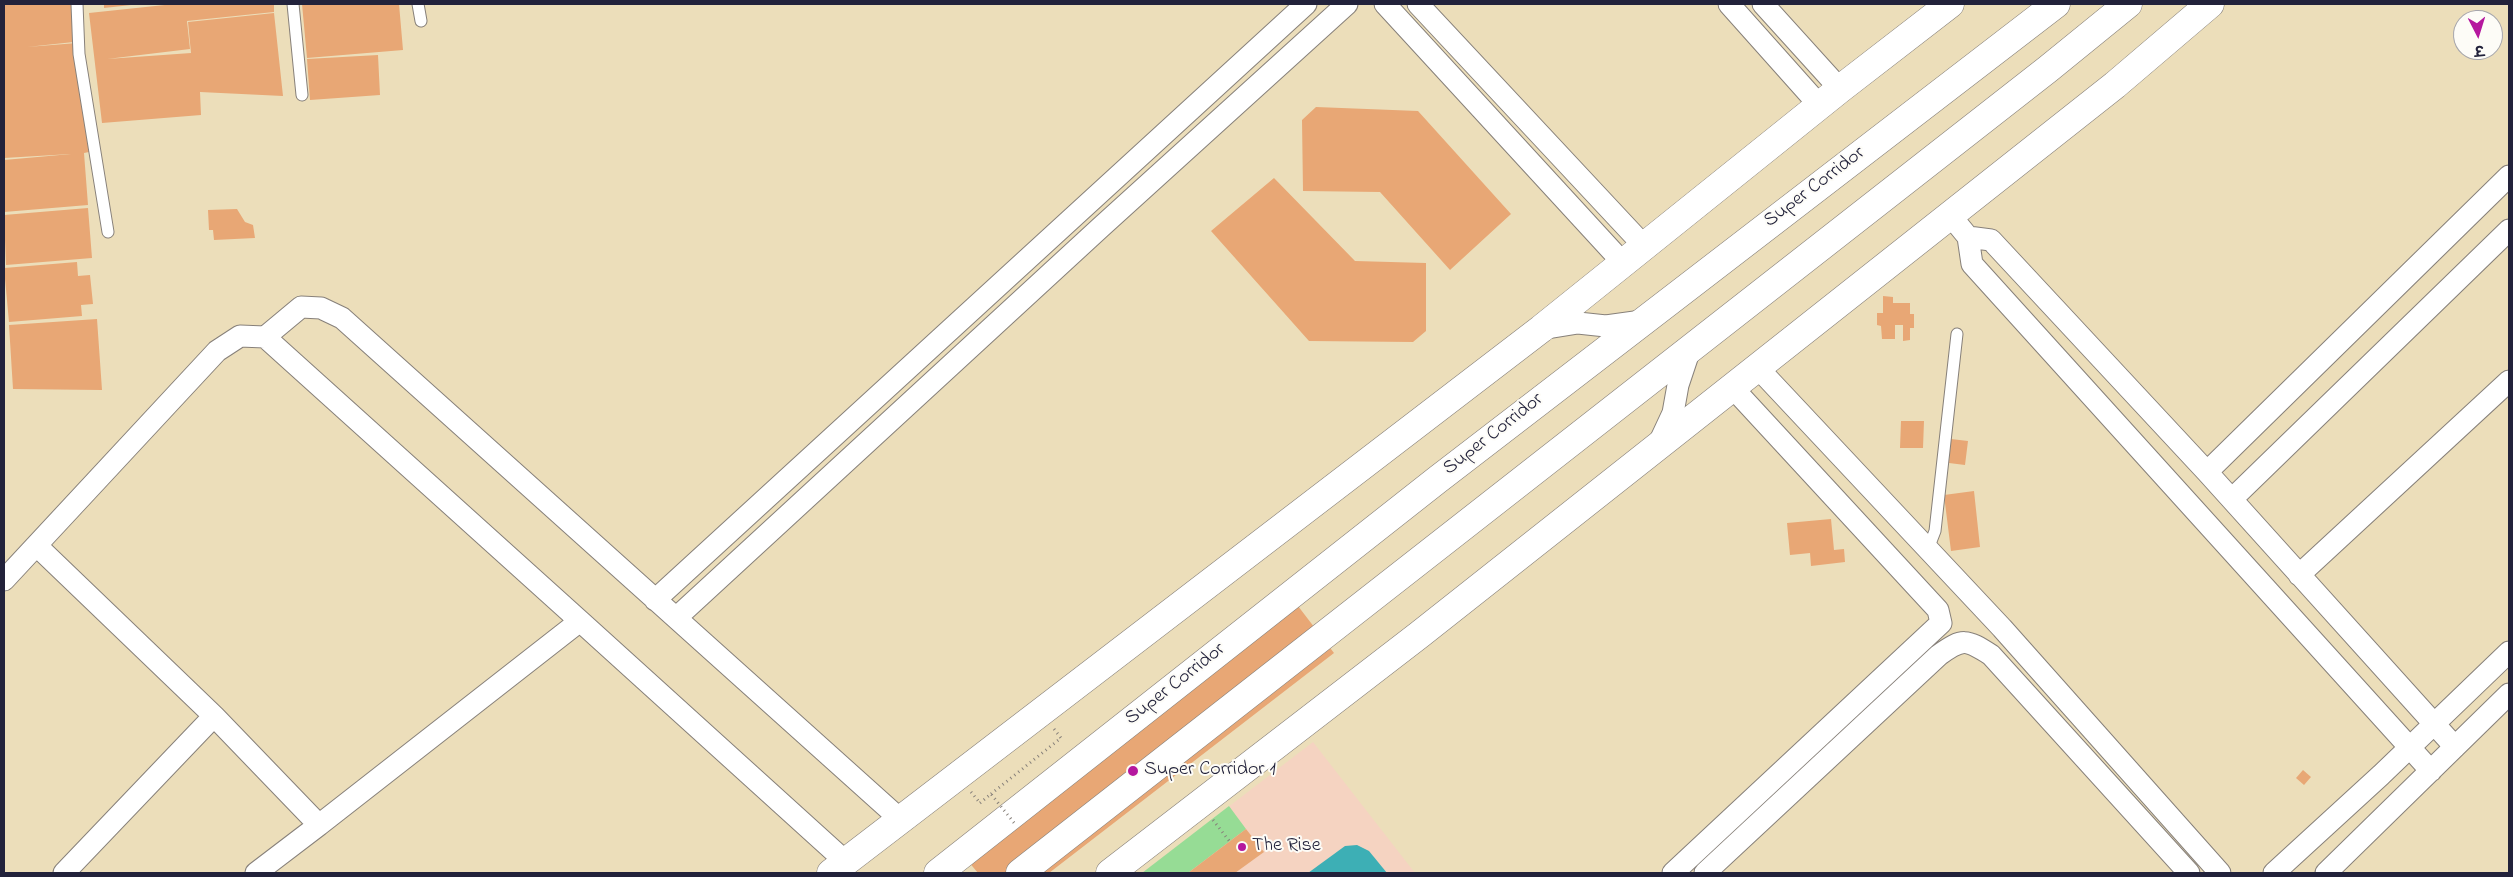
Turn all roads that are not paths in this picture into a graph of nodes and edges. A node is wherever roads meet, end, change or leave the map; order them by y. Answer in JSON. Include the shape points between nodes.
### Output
{"nodes":[{"id":1,"x":77,"y":4,"type":"edge"},
{"id":2,"x":293,"y":4,"type":"edge"},
{"id":3,"x":418,"y":4,"type":"edge"},
{"id":4,"x":1306,"y":4,"type":"edge"},
{"id":5,"x":1347,"y":4,"type":"edge"},
{"id":6,"x":1385,"y":4,"type":"edge"},
{"id":7,"x":1418,"y":4,"type":"edge"},
{"id":8,"x":1729,"y":4,"type":"edge"},
{"id":9,"x":1763,"y":4,"type":"edge"},
{"id":10,"x":1950,"y":4,"type":"edge"},
{"id":11,"x":2056,"y":4,"type":"edge"},
{"id":12,"x":2128,"y":4,"type":"edge"},
{"id":13,"x":2210,"y":4,"type":"edge"},
{"id":14,"x":421,"y":21,"type":"dead end"},
{"id":15,"x":302,"y":95,"type":"dead end"},
{"id":16,"x":1830,"y":97,"type":"junction"},
{"id":17,"x":2509,"y":176,"type":"edge"},
{"id":18,"x":1950,"y":214,"type":"junction"},
{"id":19,"x":2509,"y":230,"type":"edge"},
{"id":20,"x":108,"y":232,"type":"dead end"},
{"id":21,"x":1968,"y":237,"type":"junction"},
{"id":22,"x":1645,"y":247,"type":"junction"},
{"id":23,"x":1624,"y":264,"type":"junction"},
{"id":24,"x":1642,"y":321,"type":"junction"},
{"id":25,"x":1541,"y":329,"type":"junction"},
{"id":26,"x":1957,"y":334,"type":"dead end"},
{"id":27,"x":265,"y":337,"type":"junction"},
{"id":28,"x":1690,"y":349,"type":"junction"},
{"id":29,"x":1757,"y":367,"type":"junction"},
{"id":30,"x":2509,"y":380,"type":"edge"},
{"id":31,"x":1732,"y":387,"type":"junction"},
{"id":32,"x":1659,"y":443,"type":"junction"},
{"id":33,"x":2207,"y":472,"type":"junction"},
{"id":34,"x":2232,"y":499,"type":"junction"},
{"id":35,"x":37,"y":546,"type":"junction"},
{"id":36,"x":1928,"y":549,"type":"junction"},
{"id":37,"x":2299,"y":575,"type":"junction"},
{"id":38,"x":4,"y":580,"type":"edge"},
{"id":39,"x":655,"y":600,"type":"junction"},
{"id":40,"x":676,"y":618,"type":"junction"},
{"id":41,"x":580,"y":621,"type":"junction"},
{"id":42,"x":2509,"y":652,"type":"edge"},
{"id":43,"x":2509,"y":694,"type":"edge"},
{"id":44,"x":214,"y":716,"type":"junction"},
{"id":45,"x":2434,"y":724,"type":"junction"},
{"id":46,"x":2455,"y":747,"type":"junction"},
{"id":47,"x":2409,"y":748,"type":"junction"},
{"id":48,"x":2431,"y":771,"type":"junction"},
{"id":49,"x":901,"y":820,"type":"junction"},
{"id":50,"x":319,"y":825,"type":"junction"},
{"id":51,"x":839,"y":868,"type":"edge"},
{"id":52,"x":64,"y":873,"type":"edge"},
{"id":53,"x":256,"y":873,"type":"edge"},
{"id":54,"x":938,"y":873,"type":"edge"},
{"id":55,"x":1020,"y":873,"type":"edge"},
{"id":56,"x":1110,"y":873,"type":"edge"},
{"id":57,"x":1673,"y":873,"type":"edge"},
{"id":58,"x":1705,"y":873,"type":"edge"},
{"id":59,"x":2189,"y":873,"type":"edge"},
{"id":60,"x":2220,"y":873,"type":"edge"},
{"id":61,"x":2274,"y":873,"type":"edge"},
{"id":62,"x":2326,"y":873,"type":"edge"}],
"edges":[{"from":1,"to":20,"type":"lane","via":[[79,54]]},
{"from":2,"to":15,"type":"lane"},
{"from":3,"to":14,"type":"lane"},
{"from":4,"to":39,"type":"street"},
{"from":5,"to":40,"type":"street"},
{"from":6,"to":23,"type":"street"},
{"from":7,"to":22,"type":"street"},
{"from":8,"to":16,"type":"street"},
{"from":9,"to":16,"type":"street"},
{"from":10,"to":16,"type":"main road"},
{"from":11,"to":24,"type":"main road","name":"Super Corridor"},
{"from":12,"to":28,"type":"main road"},
{"from":13,"to":18,"type":"main road","via":[[2115,85]]},
{"from":16,"to":22,"type":"main road"},
{"from":17,"to":33,"type":"street"},
{"from":18,"to":21,"type":"street"},
{"from":18,"to":29,"type":"main road"},
{"from":19,"to":34,"type":"street"},
{"from":21,"to":33,"type":"street","via":[[1991,240]]},
{"from":21,"to":47,"type":"street","via":[[1972,264]]},
{"from":22,"to":23,"type":"main road"},
{"from":23,"to":25,"type":"main road"},
{"from":24,"to":25,"type":"street","via":[[1606,326],[1578,323]]},
{"from":24,"to":54,"type":"main road","name":"Super Corridor"},
{"from":25,"to":49,"type":"main road"},
{"from":26,"to":36,"type":"lane","via":[[1935,531]]},
{"from":27,"to":35,"type":"street","via":[[240,336],[217,351]]},
{"from":27,"to":39,"type":"street","via":[[300,307],[321,308],[342,318]]},
{"from":27,"to":41,"type":"street"},
{"from":28,"to":32,"type":"street","via":[[1673,413]]},
{"from":28,"to":55,"type":"main road"},
{"from":29,"to":31,"type":"main road"},
{"from":29,"to":36,"type":"street"},
{"from":30,"to":37,"type":"street"},
{"from":31,"to":32,"type":"main road"},
{"from":31,"to":57,"type":"street","via":[[1938,610],[1941,623]]},
{"from":32,"to":56,"type":"main road","via":[[1419,635]]},
{"from":33,"to":34,"type":"street"},
{"from":34,"to":37,"type":"street"},
{"from":35,"to":38,"type":"street"},
{"from":35,"to":44,"type":"street"},
{"from":36,"to":60,"type":"street"},
{"from":37,"to":45,"type":"street"},
{"from":39,"to":40,"type":"street"},
{"from":40,"to":49,"type":"street"},
{"from":41,"to":50,"type":"street"},
{"from":41,"to":51,"type":"street"},
{"from":42,"to":45,"type":"street"},
{"from":43,"to":46,"type":"street"},
{"from":44,"to":50,"type":"street"},
{"from":44,"to":52,"type":"street"},
{"from":45,"to":46,"type":"street"},
{"from":45,"to":47,"type":"street"},
{"from":46,"to":48,"type":"street"},
{"from":47,"to":48,"type":"street"},
{"from":47,"to":61,"type":"street"},
{"from":48,"to":62,"type":"street"},
{"from":49,"to":51,"type":"main road"},
{"from":50,"to":53,"type":"street"},
{"from":58,"to":59,"type":"street","via":[[1939,655],[1956,643],[1970,642],[1991,655]]}]}
